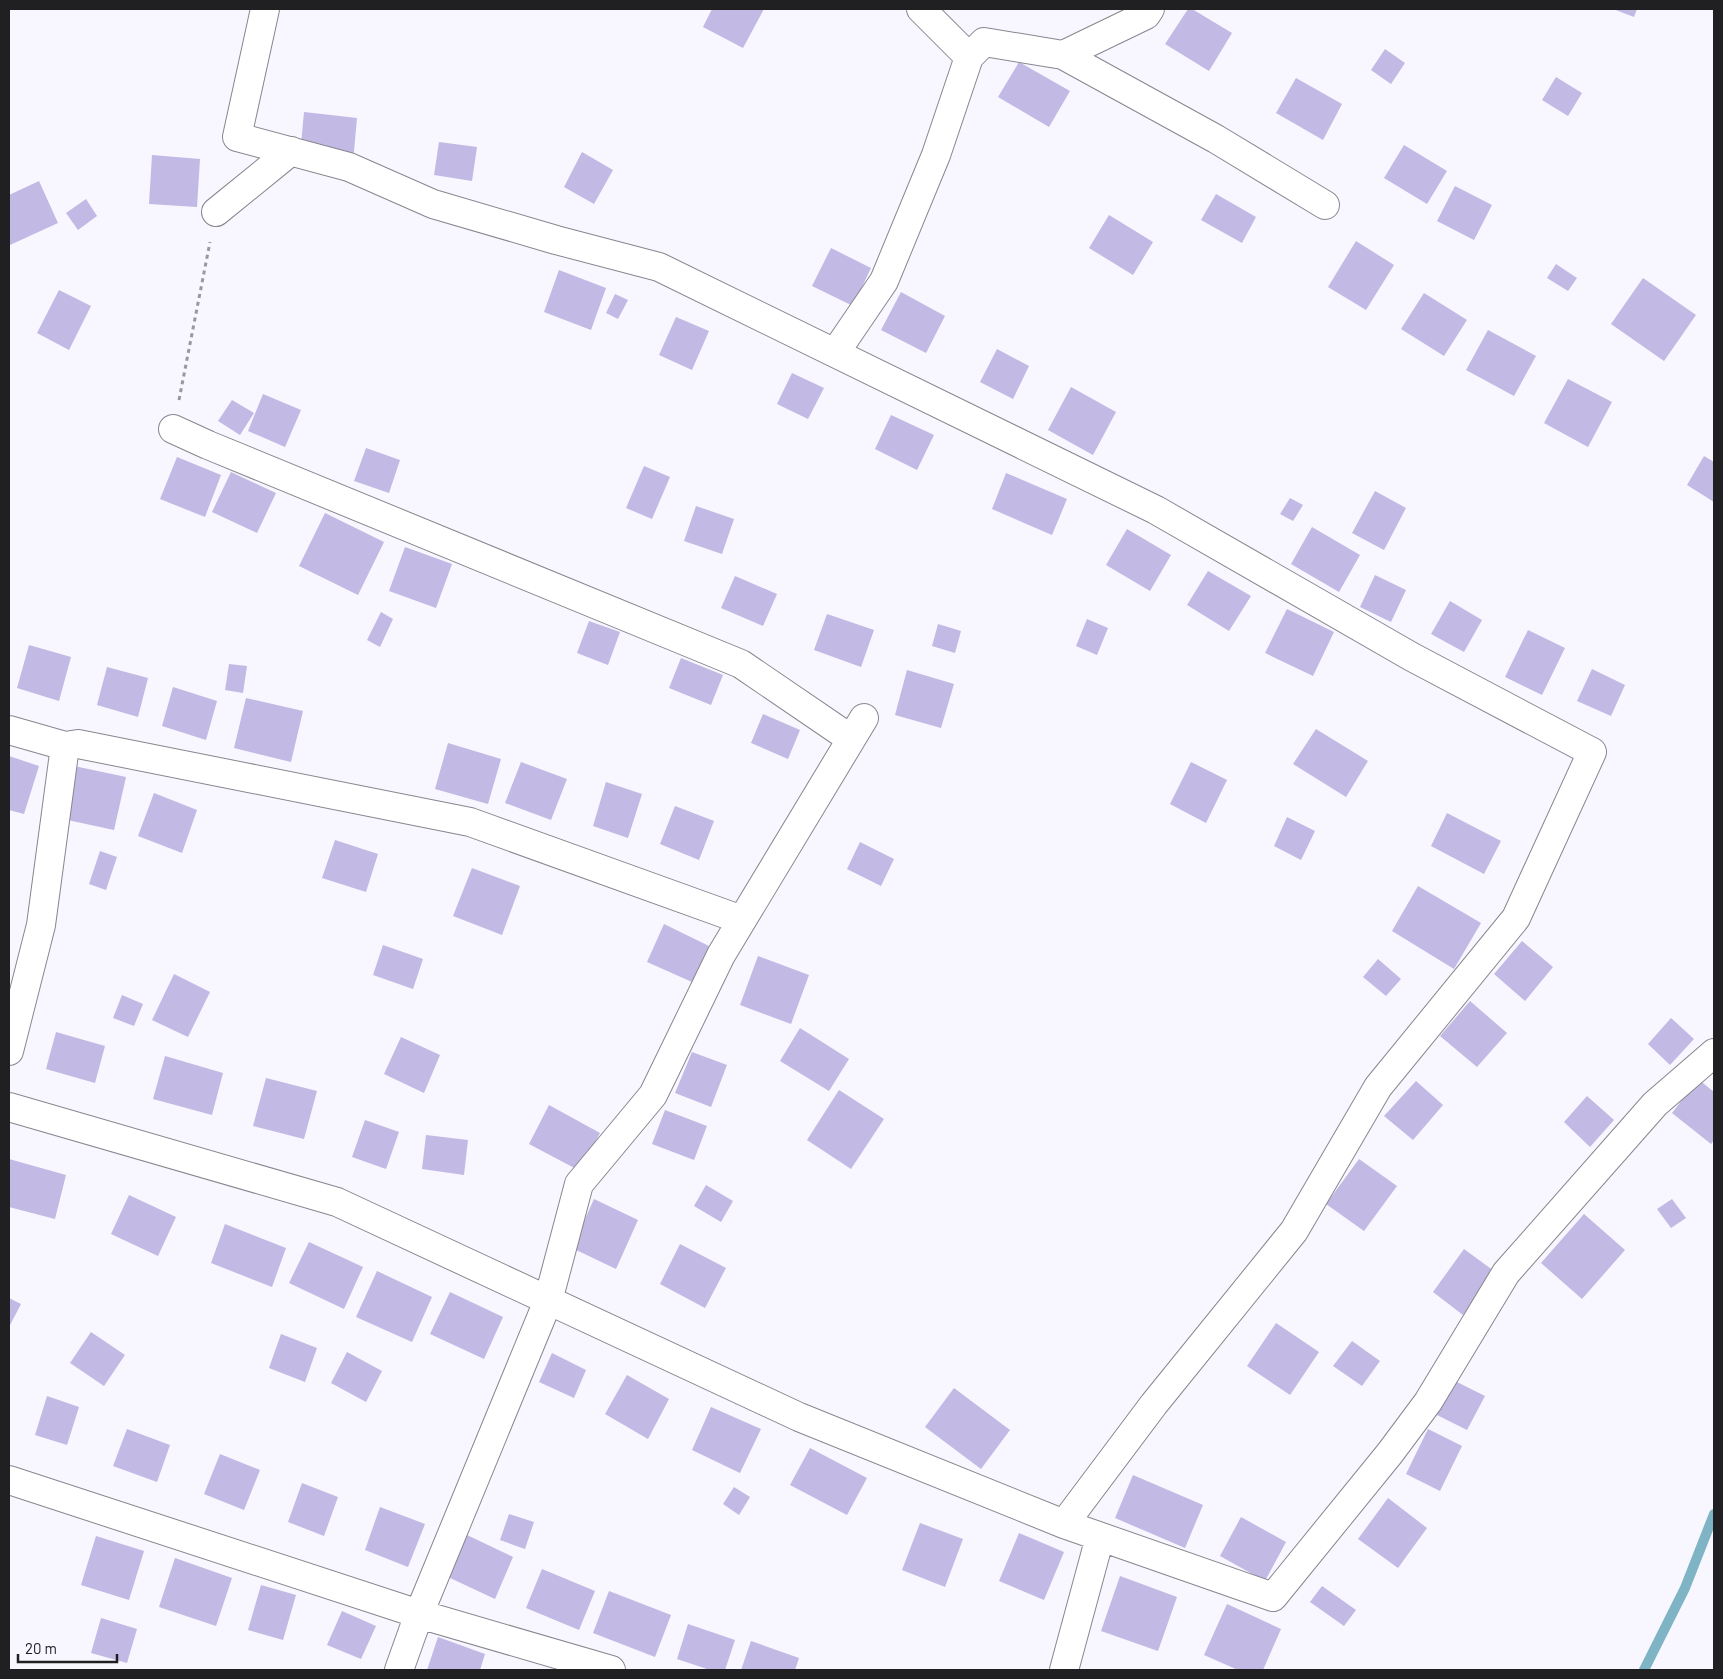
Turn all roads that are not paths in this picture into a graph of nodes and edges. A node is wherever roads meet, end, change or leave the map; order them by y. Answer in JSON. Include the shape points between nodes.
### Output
{"nodes":[{"id":1,"x":265,"y":9,"type":"edge"},
{"id":2,"x":921,"y":9,"type":"edge"},
{"id":3,"x":1150,"y":9,"type":"edge"},
{"id":4,"x":1062,"y":56,"type":"junction"},
{"id":5,"x":969,"y":57,"type":"junction"},
{"id":6,"x":291,"y":151,"type":"junction"},
{"id":7,"x":1325,"y":205,"type":"dead end"},
{"id":8,"x":216,"y":212,"type":"road end"},
{"id":9,"x":835,"y":353,"type":"junction"},
{"id":10,"x":173,"y":429,"type":"road end"},
{"id":11,"x":9,"y":730,"type":"edge"},
{"id":12,"x":66,"y":746,"type":"junction"},
{"id":13,"x":742,"y":920,"type":"junction"},
{"id":14,"x":9,"y":1051,"type":"edge"},
{"id":15,"x":1714,"y":1054,"type":"edge"},
{"id":16,"x":9,"y":1107,"type":"edge"},
{"id":17,"x":548,"y":1301,"type":"junction"},
{"id":18,"x":9,"y":1480,"type":"edge"},
{"id":19,"x":1064,"y":1524,"type":"junction"},
{"id":20,"x":1100,"y":1537,"type":"junction"},
{"id":21,"x":419,"y":1614,"type":"junction"},
{"id":22,"x":399,"y":1670,"type":"edge"},
{"id":23,"x":611,"y":1670,"type":"edge"},
{"id":24,"x":1064,"y":1670,"type":"edge"}],
"edges":[{"from":1,"to":6,"type":"street","via":[[237,137]]},
{"from":2,"to":5,"type":"street"},
{"from":3,"to":4,"type":"street","via":[[1146,15]]},
{"from":4,"to":5,"type":"street","via":[[984,42]]},
{"from":4,"to":7,"type":"street","via":[[1216,139]]},
{"from":5,"to":9,"type":"street","via":[[936,156],[884,281]]},
{"from":6,"to":8,"type":"street"},
{"from":6,"to":9,"type":"street","via":[[349,167],[433,204],[659,267]]},
{"from":9,"to":19,"type":"street","via":[[1156,510],[1412,657],[1592,752],[1516,918],[1378,1087],[1294,1231],[1154,1404]]},
{"from":10,"to":13,"type":"street","via":[[741,664],[857,729]]},
{"from":11,"to":12,"type":"street"},
{"from":12,"to":13,"type":"street","via":[[78,744],[470,822]]},
{"from":12,"to":14,"type":"street","via":[[41,925]]},
{"from":13,"to":17,"type":"street","via":[[721,955],[653,1095],[579,1184]]},
{"from":15,"to":20,"type":"street","via":[[1654,1104],[1506,1273],[1428,1402],[1272,1597]]},
{"from":16,"to":17,"type":"street","via":[[337,1202]]},
{"from":17,"to":19,"type":"street","via":[[799,1417]]},
{"from":17,"to":21,"type":"street"},
{"from":18,"to":21,"type":"street"},
{"from":19,"to":20,"type":"street"},
{"from":20,"to":24,"type":"street"},
{"from":21,"to":22,"type":"street"},
{"from":21,"to":23,"type":"street"}]}
